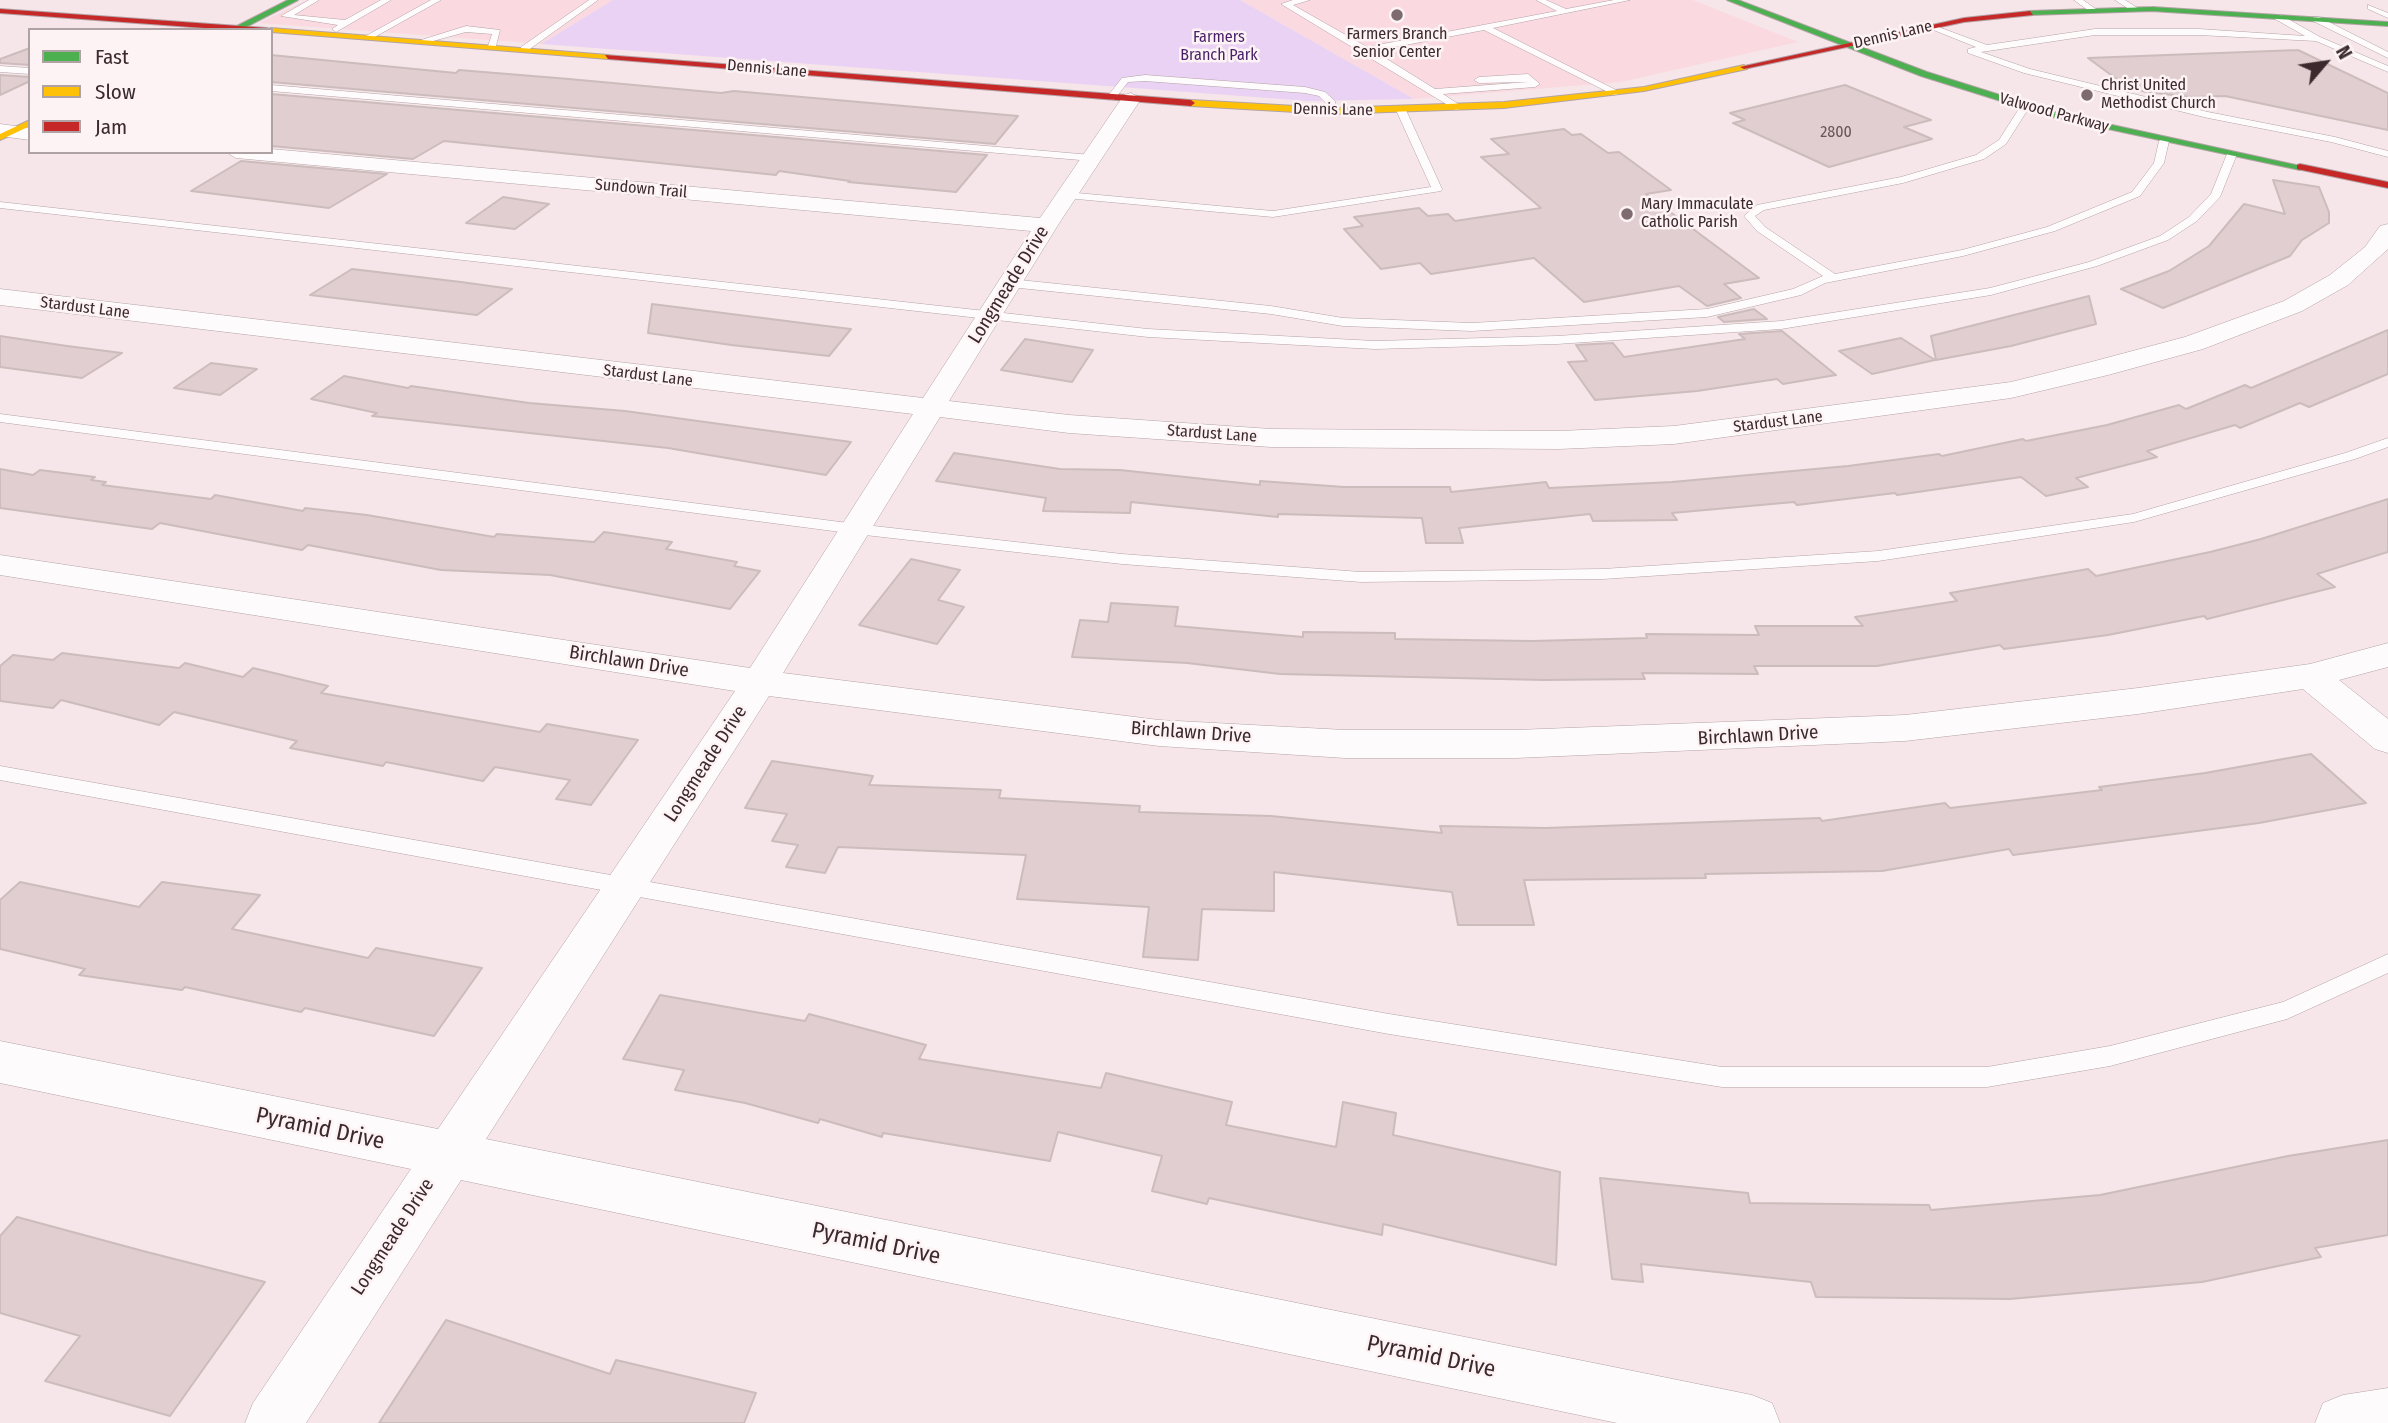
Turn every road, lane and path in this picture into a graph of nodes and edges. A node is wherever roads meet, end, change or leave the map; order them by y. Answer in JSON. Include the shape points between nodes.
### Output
{"nodes":[{"id":1,"x":315,"y":0,"type":"edge"},
{"id":2,"x":387,"y":0,"type":"edge"},
{"id":3,"x":437,"y":0,"type":"edge"},
{"id":4,"x":594,"y":0,"type":"edge"},
{"id":5,"x":1306,"y":0,"type":"edge"},
{"id":6,"x":1540,"y":0,"type":"edge"},
{"id":7,"x":1626,"y":0,"type":"edge"},
{"id":8,"x":1731,"y":0,"type":"edge"},
{"id":9,"x":1771,"y":0,"type":"edge"},
{"id":10,"x":2119,"y":0,"type":"edge"},
{"id":11,"x":2085,"y":5,"type":"edge"},
{"id":12,"x":2371,"y":7,"type":"dead end"},
{"id":13,"x":230,"y":9,"type":"dead end"},
{"id":14,"x":2136,"y":9,"type":"junction"},
{"id":15,"x":0,"y":11,"type":"edge"},
{"id":16,"x":290,"y":11,"type":"edge"},
{"id":17,"x":1566,"y":12,"type":"junction"},
{"id":18,"x":2388,"y":16,"type":"edge"},
{"id":19,"x":2278,"y":17,"type":"junction"},
{"id":20,"x":2316,"y":19,"type":"junction"},
{"id":21,"x":346,"y":23,"type":"junction"},
{"id":22,"x":2388,"y":24,"type":"edge"},
{"id":23,"x":189,"y":27,"type":"edge"},
{"id":24,"x":1485,"y":27,"type":"junction"},
{"id":25,"x":1930,"y":27,"type":"junction"},
{"id":26,"x":212,"y":28,"type":"edge"},
{"id":27,"x":237,"y":28,"type":"edge"},
{"id":28,"x":270,"y":28,"type":"edge"},
{"id":29,"x":273,"y":30,"type":"edge"},
{"id":30,"x":327,"y":34,"type":"junction"},
{"id":31,"x":368,"y":37,"type":"junction"},
{"id":32,"x":2317,"y":39,"type":"junction"},
{"id":33,"x":1876,"y":40,"type":"junction"},
{"id":34,"x":1848,"y":46,"type":"junction"},
{"id":35,"x":1986,"y":48,"type":"junction"},
{"id":36,"x":524,"y":49,"type":"junction"},
{"id":37,"x":1366,"y":50,"type":"junction"},
{"id":38,"x":2388,"y":55,"type":"edge"},
{"id":39,"x":0,"y":69,"type":"edge"},
{"id":40,"x":2388,"y":69,"type":"edge"},
{"id":41,"x":28,"y":71,"type":"edge"},
{"id":42,"x":1479,"y":80,"type":"dead end"},
{"id":43,"x":273,"y":89,"type":"edge"},
{"id":44,"x":1433,"y":92,"type":"junction"},
{"id":45,"x":1617,"y":93,"type":"junction"},
{"id":46,"x":1121,"y":99,"type":"junction"},
{"id":47,"x":2025,"y":106,"type":"junction"},
{"id":48,"x":1459,"y":108,"type":"junction"},
{"id":49,"x":1401,"y":110,"type":"junction"},
{"id":50,"x":28,"y":124,"type":"edge"},
{"id":51,"x":10,"y":133,"type":"edge"},
{"id":52,"x":2165,"y":141,"type":"junction"},
{"id":53,"x":264,"y":154,"type":"edge"},
{"id":54,"x":2232,"y":154,"type":"junction"},
{"id":55,"x":2388,"y":155,"type":"edge"},
{"id":56,"x":1092,"y":158,"type":"junction"},
{"id":57,"x":2388,"y":171,"type":"edge"},
{"id":58,"x":2388,"y":185,"type":"edge"},
{"id":59,"x":0,"y":205,"type":"edge"},
{"id":60,"x":1056,"y":210,"type":"junction"},
{"id":61,"x":2386,"y":239,"type":"edge"},
{"id":62,"x":1833,"y":278,"type":"junction"},
{"id":63,"x":0,"y":297,"type":"edge"},
{"id":64,"x":1000,"y":299,"type":"junction"},
{"id":65,"x":931,"y":410,"type":"junction"},
{"id":66,"x":0,"y":418,"type":"edge"},
{"id":67,"x":2388,"y":442,"type":"edge"},
{"id":68,"x":856,"y":529,"type":"junction"},
{"id":69,"x":0,"y":565,"type":"edge"},
{"id":70,"x":2388,"y":655,"type":"edge"},
{"id":71,"x":2310,"y":676,"type":"junction"},
{"id":72,"x":759,"y":682,"type":"junction"},
{"id":73,"x":2388,"y":739,"type":"edge"},
{"id":74,"x":0,"y":773,"type":"edge"},
{"id":75,"x":627,"y":886,"type":"junction"},
{"id":76,"x":2388,"y":963,"type":"edge"},
{"id":77,"x":0,"y":1062,"type":"edge"},
{"id":78,"x":446,"y":1156,"type":"junction"},
{"id":79,"x":2388,"y":1416,"type":"edge"},
{"id":80,"x":273,"y":1423,"type":"edge"},
{"id":81,"x":1752,"y":1423,"type":"edge"},
{"id":82,"x":2343,"y":1423,"type":"edge"}],
"edges":[{"from":1,"to":16,"type":"lane"},
{"from":2,"to":21,"type":"lane"},
{"from":3,"to":31,"type":"lane"},
{"from":4,"to":36,"type":"lane"},
{"from":5,"to":37,"type":"lane","via":[[1285,4]]},
{"from":6,"to":17,"type":"lane"},
{"from":7,"to":17,"type":"lane"},
{"from":8,"to":34,"type":"street","name":"Valwood Parkway"},
{"from":9,"to":33,"type":"street","name":"Valwood Parkway"},
{"from":10,"to":14,"type":"lane"},
{"from":11,"to":14,"type":"street","name":"Dennis Lane"},
{"from":11,"to":25,"type":"street","name":"Dennis Lane"},
{"from":12,"to":18,"type":"lane"},
{"from":13,"to":23,"type":"street"},
{"from":14,"to":19,"type":"street","name":"Dennis Lane"},
{"from":15,"to":23,"type":"street","name":"Dennis Lane"},
{"from":16,"to":21,"type":"lane"},
{"from":16,"to":27,"type":"street","via":[[269,12]]},
{"from":16,"to":28,"type":"lane"},
{"from":17,"to":24,"type":"lane"},
{"from":19,"to":20,"type":"street","name":"Dennis Lane"},
{"from":19,"to":32,"type":"lane"},
{"from":20,"to":22,"type":"street","name":"Dennis Lane"},
{"from":20,"to":38,"type":"lane"},
{"from":21,"to":30,"type":"lane"},
{"from":23,"to":26,"type":"street","name":"Dennis Lane"},
{"from":24,"to":37,"type":"lane"},
{"from":24,"to":45,"type":"lane"},
{"from":25,"to":33,"type":"street","name":"Dennis Lane"},
{"from":25,"to":35,"type":"lane"},
{"from":29,"to":30,"type":"street","name":"Dennis Lane"},
{"from":30,"to":31,"type":"street","name":"Dennis Lane"},
{"from":31,"to":36,"type":"street","name":"Dennis Lane"},
{"from":32,"to":35,"type":"lane","via":[[2095,32]]},
{"from":32,"to":40,"type":"lane"},
{"from":33,"to":34,"type":"street","name":"Dennis Lane"},
{"from":33,"to":57,"type":"street","name":"Valwood Parkway","via":[[2023,91],[2134,121]]},
{"from":34,"to":45,"type":"street","name":"Dennis Lane"},
{"from":34,"to":47,"type":"street","name":"Valwood Parkway"},
{"from":35,"to":55,"type":"lane","via":[[1971,51],[2092,89]]},
{"from":36,"to":46,"type":"street","name":"Dennis Lane"},
{"from":37,"to":44,"type":"lane"},
{"from":39,"to":41,"type":"lane"},
{"from":42,"to":44,"type":"lane","via":[[1528,76],[1535,84]]},
{"from":43,"to":56,"type":"lane"},
{"from":44,"to":48,"type":"lane"},
{"from":45,"to":48,"type":"street","name":"Dennis Lane"},
{"from":46,"to":49,"type":"street","name":"Dennis Lane","via":[[1331,111]]},
{"from":46,"to":56,"type":"street","name":"Longmeade Drive"},
{"from":47,"to":52,"type":"street","name":"Valwood Parkway"},
{"from":47,"to":62,"type":"lane","via":[[2003,142],[1980,157],[1903,180],[1761,207],[1749,216]]},
{"from":48,"to":49,"type":"street","name":"Dennis Lane"},
{"from":49,"to":60,"type":"lane","via":[[1437,189],[1273,214]]},
{"from":50,"to":51,"type":"street"},
{"from":52,"to":54,"type":"street","name":"Valwood Parkway"},
{"from":52,"to":62,"type":"lane","via":[[2159,163],[2136,194],[2060,226],[1963,253]]},
{"from":53,"to":60,"type":"street","name":"Sundown Trail"},
{"from":54,"to":58,"type":"street","name":"Valwood Parkway"},
{"from":54,"to":64,"type":"lane","via":[[2216,195],[2193,219],[2164,238],[2093,264],[1991,291],[1781,325],[1557,340],[1375,345],[1148,333]]},
{"from":56,"to":60,"type":"street","name":"Longmeade Drive"},
{"from":59,"to":64,"type":"lane"},
{"from":60,"to":64,"type":"street","name":"Longmeade Drive"},
{"from":61,"to":65,"type":"street","name":"Stardust Lane","via":[[2339,280],[2292,306],[2194,344],[2011,390],[1674,435],[1559,440],[1271,438],[1069,425]]},
{"from":62,"to":64,"type":"lane","via":[[1797,292],[1707,313],[1472,327],[1343,322],[1271,310]]},
{"from":63,"to":65,"type":"street","name":"Stardust Lane"},
{"from":64,"to":65,"type":"street","name":"Longmeade Drive"},
{"from":65,"to":68,"type":"street","name":"Longmeade Drive"},
{"from":66,"to":68,"type":"lane"},
{"from":67,"to":68,"type":"lane","via":[[2134,518],[1878,556],[1603,574],[1361,577],[1122,559]]},
{"from":68,"to":72,"type":"street","name":"Longmeade Drive"},
{"from":69,"to":72,"type":"street","name":"Birchlawn Drive"},
{"from":70,"to":71,"type":"street","name":"Birchlawn Drive"},
{"from":71,"to":72,"type":"street","name":"Birchlawn Drive","via":[[1905,728],[1516,744],[1345,744],[1159,733]]},
{"from":71,"to":73,"type":"street"},
{"from":72,"to":75,"type":"street","name":"Longmeade Drive"},
{"from":74,"to":75,"type":"lane"},
{"from":75,"to":76,"type":"lane","via":[[1389,1024],[1722,1077],[1987,1077],[2110,1056],[2287,1010]]},
{"from":75,"to":78,"type":"street","name":"Longmeade Drive"},
{"from":77,"to":78,"type":"street","name":"Pyramid Drive"},
{"from":78,"to":80,"type":"street","name":"Longmeade Drive"},
{"from":78,"to":81,"type":"street","name":"Pyramid Drive"},
{"from":79,"to":82,"type":"street"}]}
